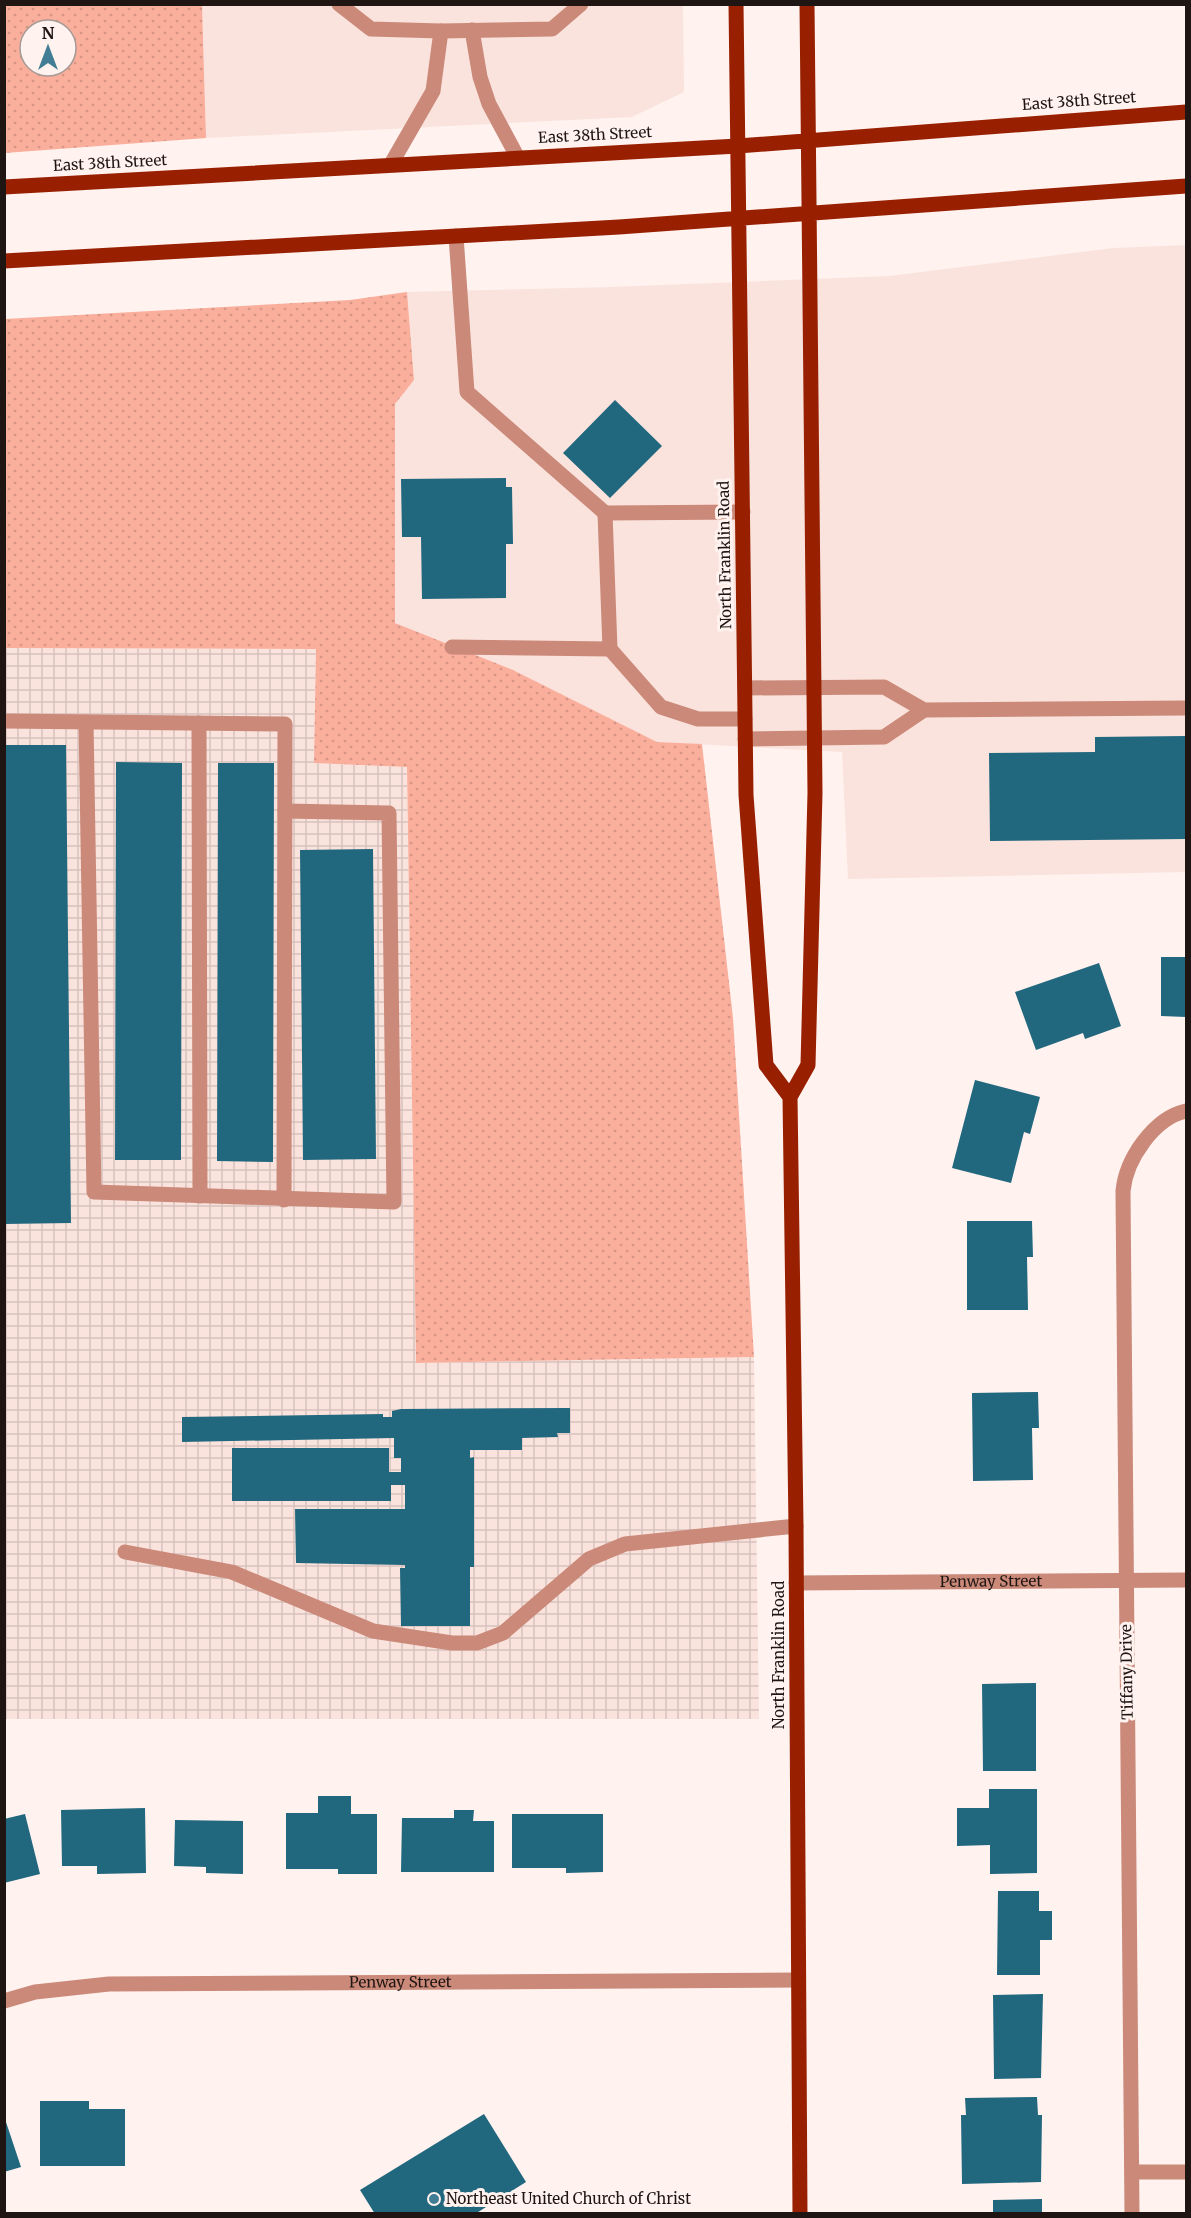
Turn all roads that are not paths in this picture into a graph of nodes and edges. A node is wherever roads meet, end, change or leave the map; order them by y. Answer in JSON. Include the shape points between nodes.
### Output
{"nodes":[{"id":1,"x":339,"y":4,"type":"edge"},
{"id":2,"x":581,"y":4,"type":"edge"},
{"id":3,"x":736,"y":4,"type":"edge"},
{"id":4,"x":807,"y":4,"type":"edge"},
{"id":5,"x":472,"y":30,"type":"junction"},
{"id":6,"x":441,"y":31,"type":"junction"},
{"id":7,"x":1186,"y":112,"type":"edge"},
{"id":8,"x":809,"y":140,"type":"junction"},
{"id":9,"x":738,"y":146,"type":"junction"},
{"id":10,"x":518,"y":158,"type":"junction"},
{"id":11,"x":391,"y":165,"type":"junction"},
{"id":12,"x":1186,"y":186,"type":"edge"},
{"id":13,"x":4,"y":187,"type":"edge"},
{"id":14,"x":808,"y":214,"type":"junction"},
{"id":15,"x":737,"y":219,"type":"junction"},
{"id":16,"x":456,"y":236,"type":"junction"},
{"id":17,"x":4,"y":261,"type":"edge"},
{"id":18,"x":743,"y":512,"type":"junction"},
{"id":19,"x":605,"y":513,"type":"junction"},
{"id":20,"x":452,"y":647,"type":"dead end"},
{"id":21,"x":610,"y":649,"type":"junction"},
{"id":22,"x":813,"y":687,"type":"junction"},
{"id":23,"x":745,"y":688,"type":"junction"},
{"id":24,"x":1186,"y":708,"type":"edge"},
{"id":25,"x":924,"y":710,"type":"junction"},
{"id":26,"x":745,"y":719,"type":"junction"},
{"id":27,"x":4,"y":721,"type":"edge"},
{"id":28,"x":86,"y":722,"type":"junction"},
{"id":29,"x":199,"y":723,"type":"junction"},
{"id":30,"x":745,"y":739,"type":"junction"},
{"id":31,"x":814,"y":739,"type":"junction"},
{"id":32,"x":285,"y":811,"type":"junction"},
{"id":33,"x":790,"y":1097,"type":"junction"},
{"id":34,"x":1186,"y":1111,"type":"edge"},
{"id":35,"x":200,"y":1196,"type":"junction"},
{"id":36,"x":284,"y":1200,"type":"junction"},
{"id":37,"x":796,"y":1526,"type":"junction"},
{"id":38,"x":125,"y":1552,"type":"dead end"},
{"id":39,"x":1126,"y":1580,"type":"junction"},
{"id":40,"x":1186,"y":1580,"type":"edge"},
{"id":41,"x":796,"y":1583,"type":"junction"},
{"id":42,"x":798,"y":1980,"type":"junction"},
{"id":43,"x":4,"y":2001,"type":"edge"},
{"id":44,"x":1132,"y":2172,"type":"junction"},
{"id":45,"x":1186,"y":2172,"type":"edge"},
{"id":46,"x":800,"y":2214,"type":"edge"},
{"id":47,"x":1132,"y":2214,"type":"edge"}],
"edges":[{"from":1,"to":6,"type":"street","via":[[371,29]]},
{"from":2,"to":5,"type":"street","via":[[552,29]]},
{"from":3,"to":9,"type":"main road","name":"North Franklin Road"},
{"from":4,"to":8,"type":"main road"},
{"from":5,"to":6,"type":"street"},
{"from":5,"to":10,"type":"street","via":[[489,104]]},
{"from":6,"to":11,"type":"street","via":[[433,91]]},
{"from":7,"to":8,"type":"main road","name":"East 38th Street"},
{"from":8,"to":9,"type":"main road","name":"East 38th Street"},
{"from":8,"to":14,"type":"main road"},
{"from":9,"to":10,"type":"main road","name":"East 38th Street"},
{"from":9,"to":15,"type":"main road","name":"North Franklin Road"},
{"from":10,"to":11,"type":"main road","name":"East 38th Street"},
{"from":11,"to":13,"type":"main road","name":"East 38th Street"},
{"from":12,"to":14,"type":"main road"},
{"from":14,"to":15,"type":"main road"},
{"from":14,"to":22,"type":"main road"},
{"from":15,"to":16,"type":"main road"},
{"from":15,"to":18,"type":"main road","name":"North Franklin Road"},
{"from":16,"to":17,"type":"main road"},
{"from":16,"to":19,"type":"street","via":[[467,392]]},
{"from":18,"to":19,"type":"street"},
{"from":18,"to":23,"type":"main road","name":"North Franklin Road"},
{"from":19,"to":21,"type":"street"},
{"from":20,"to":21,"type":"street"},
{"from":21,"to":26,"type":"street","via":[[661,707],[698,719]]},
{"from":22,"to":23,"type":"street"},
{"from":22,"to":25,"type":"street","via":[[884,687]]},
{"from":22,"to":31,"type":"main road"},
{"from":23,"to":26,"type":"main road","name":"North Franklin Road"},
{"from":24,"to":25,"type":"street"},
{"from":25,"to":31,"type":"street","via":[[884,737]]},
{"from":26,"to":30,"type":"main road","name":"North Franklin Road"},
{"from":27,"to":28,"type":"street"},
{"from":28,"to":29,"type":"street"},
{"from":28,"to":35,"type":"street","via":[[94,1192]]},
{"from":29,"to":32,"type":"street","via":[[285,724]]},
{"from":29,"to":35,"type":"street"},
{"from":30,"to":31,"type":"street"},
{"from":30,"to":33,"type":"main road","name":"North Franklin Road","via":[[766,1065]]},
{"from":31,"to":33,"type":"main road","via":[[808,1065]]},
{"from":32,"to":36,"type":"street"},
{"from":32,"to":36,"type":"street","via":[[389,813],[394,1202]]},
{"from":33,"to":37,"type":"main road","name":"North Franklin Road"},
{"from":34,"to":39,"type":"street","name":"Tiffany Drive","via":[[1165,1121],[1147,1137],[1131,1163],[1123,1191]]},
{"from":35,"to":36,"type":"street"},
{"from":37,"to":38,"type":"street","via":[[625,1544],[589,1559],[503,1633],[477,1643],[374,1631],[232,1572]]},
{"from":37,"to":41,"type":"main road","name":"North Franklin Road"},
{"from":39,"to":40,"type":"street","name":"Penway Street"},
{"from":39,"to":41,"type":"street","name":"Penway Street"},
{"from":39,"to":44,"type":"street","name":"Tiffany Drive"},
{"from":41,"to":42,"type":"main road","name":"North Franklin Road"},
{"from":42,"to":43,"type":"street","name":"Penway Street","via":[[110,1984],[34,1992]]},
{"from":42,"to":46,"type":"main road","name":"North Franklin Road"},
{"from":44,"to":45,"type":"street"},
{"from":44,"to":47,"type":"street","name":"Tiffany Drive"}]}
